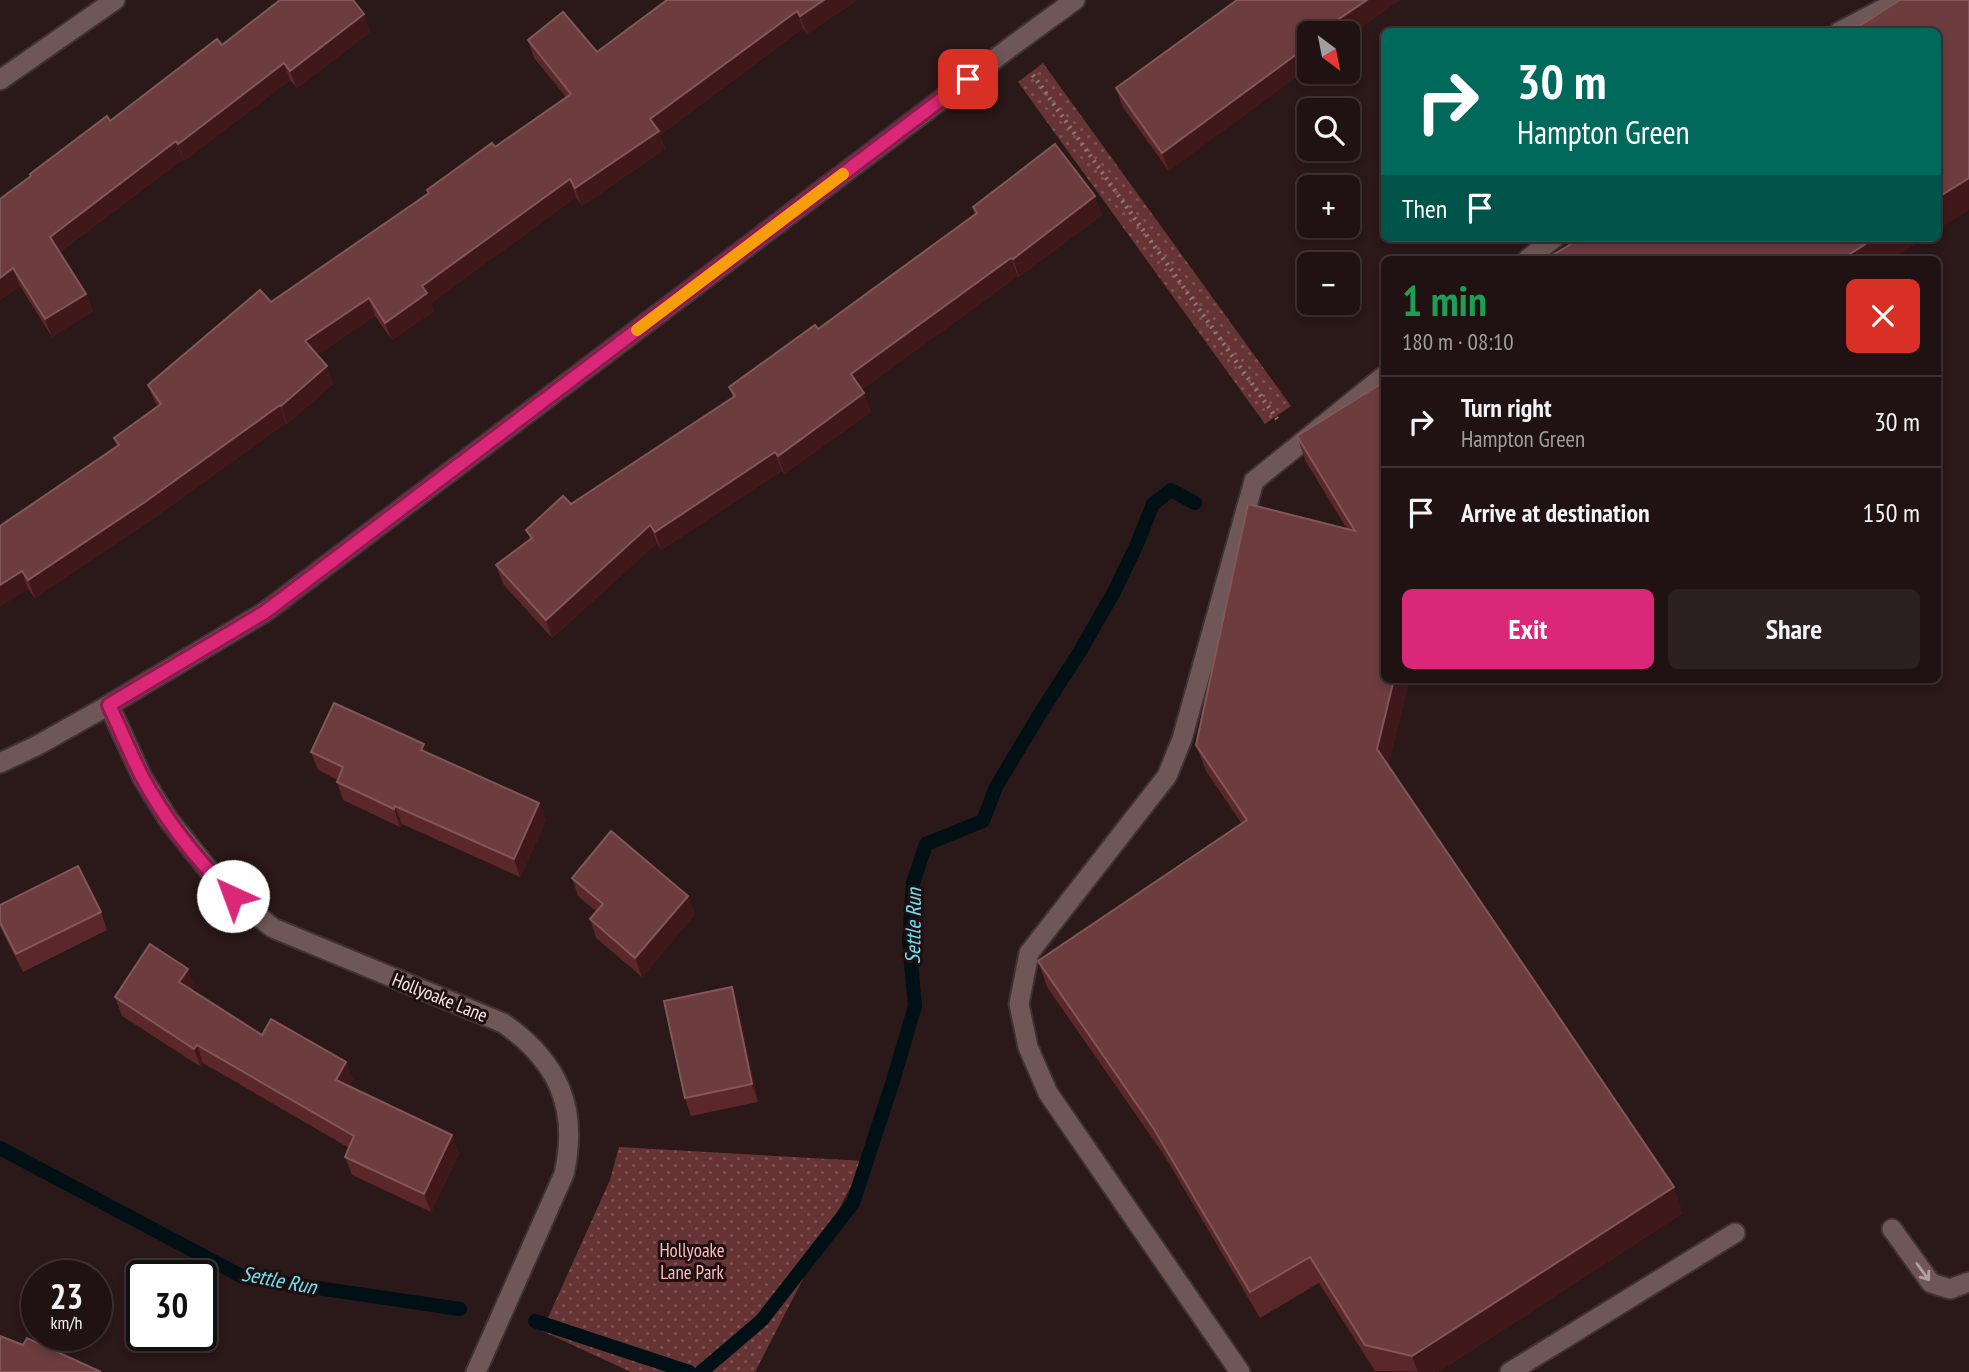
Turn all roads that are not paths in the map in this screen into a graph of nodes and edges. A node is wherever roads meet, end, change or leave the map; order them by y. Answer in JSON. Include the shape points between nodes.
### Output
{"nodes":[{"id":1,"x":115,"y":0,"type":"edge"},
{"id":2,"x":1075,"y":0,"type":"edge"},
{"id":3,"x":1900,"y":0,"type":"edge"},
{"id":4,"x":1847,"y":28,"type":"edge"},
{"id":5,"x":0,"y":80,"type":"edge"},
{"id":6,"x":1549,"y":242,"type":"edge"},
{"id":7,"x":1532,"y":256,"type":"edge"},
{"id":8,"x":1381,"y":378,"type":"edge"},
{"id":9,"x":109,"y":705,"type":"junction"},
{"id":10,"x":0,"y":763,"type":"edge"},
{"id":11,"x":1892,"y":1229,"type":"dead end"},
{"id":12,"x":1735,"y":1233,"type":"dead end"},
{"id":13,"x":1969,"y":1282,"type":"edge"},
{"id":14,"x":476,"y":1372,"type":"edge"},
{"id":15,"x":1240,"y":1372,"type":"edge"},
{"id":16,"x":1510,"y":1372,"type":"edge"}],
"edges":[{"from":1,"to":5,"type":"street"},
{"from":2,"to":9,"type":"street","via":[[265,612]]},
{"from":3,"to":4,"type":"street"},
{"from":6,"to":7,"type":"street"},
{"from":8,"to":15,"type":"street","via":[[1254,481],[1182,739],[1167,776],[1029,953],[1019,1004],[1028,1047],[1048,1093]]},
{"from":9,"to":10,"type":"street"},
{"from":9,"to":14,"type":"street","name":"Hollyoake Lane","via":[[142,777],[168,820],[233,896],[273,928],[503,1023],[533,1046],[553,1074],[569,1126],[564,1174]]},
{"from":11,"to":13,"type":"street","one_way":true,"via":[[1931,1283],[1950,1289]]},
{"from":12,"to":16,"type":"street"}]}
